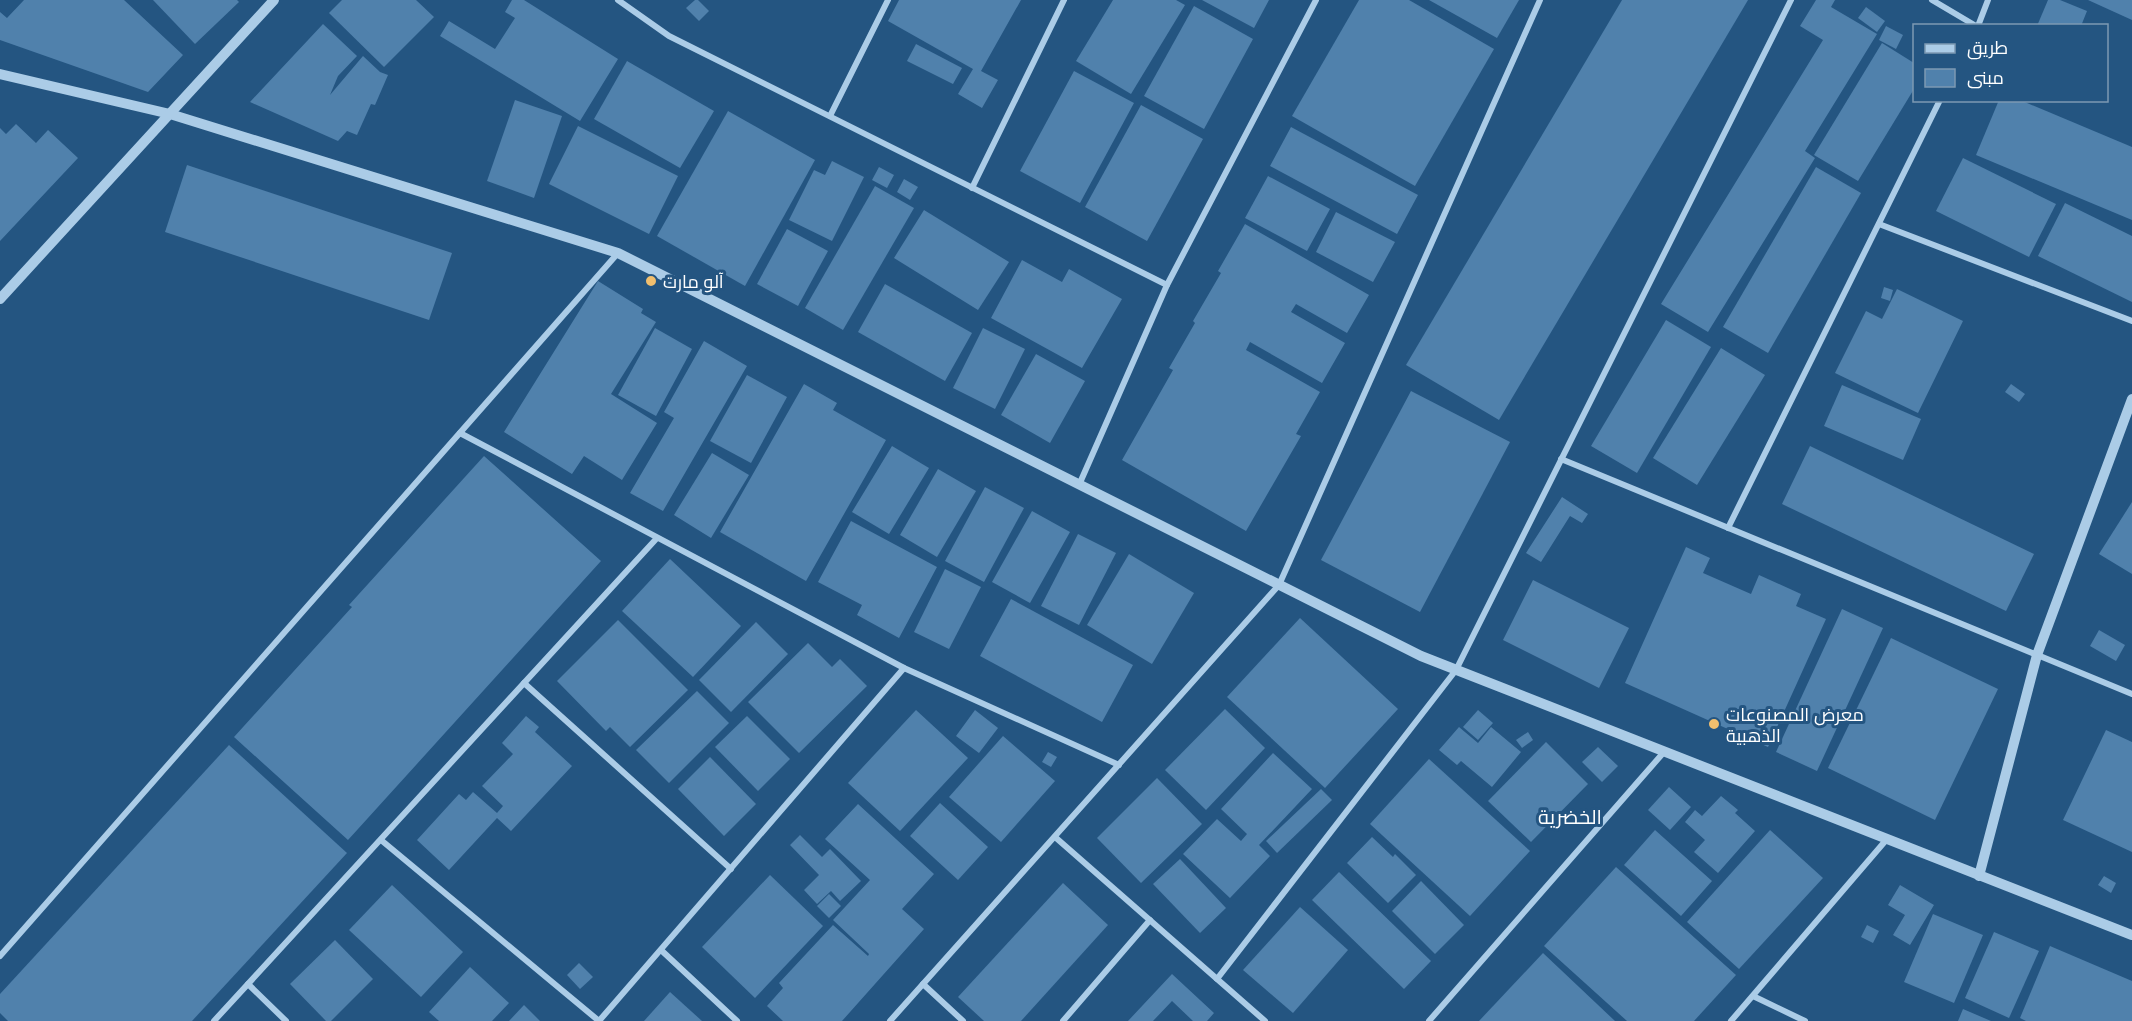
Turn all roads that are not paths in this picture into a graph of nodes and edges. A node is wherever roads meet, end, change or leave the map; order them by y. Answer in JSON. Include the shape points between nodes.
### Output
{"nodes":[{"id":1,"x":274,"y":0,"type":"edge"},
{"id":2,"x":618,"y":0,"type":"edge"},
{"id":3,"x":888,"y":0,"type":"edge"},
{"id":4,"x":1064,"y":0,"type":"edge"},
{"id":5,"x":1317,"y":0,"type":"edge"},
{"id":6,"x":1540,"y":0,"type":"edge"},
{"id":7,"x":1791,"y":0,"type":"edge"},
{"id":8,"x":1932,"y":0,"type":"edge"},
{"id":9,"x":1988,"y":0,"type":"edge"},
{"id":10,"x":1974,"y":24,"type":"edge"},
{"id":11,"x":1978,"y":24,"type":"edge"},
{"id":12,"x":0,"y":74,"type":"edge"},
{"id":13,"x":1939,"y":102,"type":"edge"},
{"id":14,"x":170,"y":114,"type":"junction"},
{"id":15,"x":830,"y":116,"type":"junction"},
{"id":16,"x":972,"y":188,"type":"junction"},
{"id":17,"x":1879,"y":224,"type":"junction"},
{"id":18,"x":618,"y":253,"type":"junction"},
{"id":19,"x":1167,"y":285,"type":"junction"},
{"id":20,"x":0,"y":299,"type":"edge"},
{"id":21,"x":2132,"y":321,"type":"edge"},
{"id":22,"x":2132,"y":399,"type":"edge"},
{"id":23,"x":460,"y":433,"type":"junction"},
{"id":24,"x":1561,"y":459,"type":"junction"},
{"id":25,"x":1079,"y":485,"type":"junction"},
{"id":26,"x":1728,"y":528,"type":"junction"},
{"id":27,"x":657,"y":538,"type":"junction"},
{"id":28,"x":1279,"y":585,"type":"junction"},
{"id":29,"x":2037,"y":655,"type":"junction"},
{"id":30,"x":904,"y":669,"type":"junction"},
{"id":31,"x":1456,"y":670,"type":"junction"},
{"id":32,"x":524,"y":683,"type":"junction"},
{"id":33,"x":2132,"y":694,"type":"edge"},
{"id":34,"x":1664,"y":752,"type":"junction"},
{"id":35,"x":1119,"y":765,"type":"junction"},
{"id":36,"x":1055,"y":837,"type":"junction"},
{"id":37,"x":1887,"y":839,"type":"junction"},
{"id":38,"x":381,"y":840,"type":"junction"},
{"id":39,"x":731,"y":869,"type":"junction"},
{"id":40,"x":1979,"y":876,"type":"junction"},
{"id":41,"x":1150,"y":920,"type":"junction"},
{"id":42,"x":2132,"y":935,"type":"edge"},
{"id":43,"x":661,"y":950,"type":"junction"},
{"id":44,"x":0,"y":956,"type":"edge"},
{"id":45,"x":1216,"y":979,"type":"junction"},
{"id":46,"x":248,"y":984,"type":"junction"},
{"id":47,"x":923,"y":984,"type":"junction"},
{"id":48,"x":1753,"y":996,"type":"junction"},
{"id":49,"x":214,"y":1021,"type":"edge"},
{"id":50,"x":286,"y":1021,"type":"edge"},
{"id":51,"x":599,"y":1021,"type":"edge"},
{"id":52,"x":737,"y":1021,"type":"edge"},
{"id":53,"x":890,"y":1021,"type":"edge"},
{"id":54,"x":963,"y":1021,"type":"edge"},
{"id":55,"x":1063,"y":1021,"type":"edge"},
{"id":56,"x":1265,"y":1021,"type":"edge"},
{"id":57,"x":1429,"y":1021,"type":"edge"},
{"id":58,"x":1731,"y":1021,"type":"edge"},
{"id":59,"x":1805,"y":1021,"type":"edge"}],
"edges":[{"from":1,"to":14,"type":"street"},
{"from":2,"to":15,"type":"street","via":[[669,36]]},
{"from":3,"to":15,"type":"street"},
{"from":4,"to":16,"type":"street"},
{"from":5,"to":19,"type":"street"},
{"from":6,"to":28,"type":"street"},
{"from":7,"to":24,"type":"street"},
{"from":8,"to":10,"type":"street"},
{"from":9,"to":11,"type":"street"},
{"from":12,"to":14,"type":"street"},
{"from":13,"to":17,"type":"street"},
{"from":14,"to":18,"type":"street"},
{"from":14,"to":20,"type":"street"},
{"from":15,"to":16,"type":"street"},
{"from":16,"to":19,"type":"street"},
{"from":17,"to":21,"type":"street"},
{"from":17,"to":26,"type":"street"},
{"from":18,"to":23,"type":"street"},
{"from":18,"to":25,"type":"street"},
{"from":19,"to":25,"type":"street"},
{"from":22,"to":29,"type":"street"},
{"from":23,"to":27,"type":"street"},
{"from":23,"to":44,"type":"street"},
{"from":24,"to":26,"type":"street"},
{"from":24,"to":31,"type":"street"},
{"from":25,"to":28,"type":"street"},
{"from":26,"to":29,"type":"street"},
{"from":27,"to":30,"type":"street"},
{"from":27,"to":32,"type":"street"},
{"from":28,"to":31,"type":"street"},
{"from":28,"to":35,"type":"street"},
{"from":29,"to":33,"type":"street"},
{"from":29,"to":40,"type":"street"},
{"from":30,"to":35,"type":"street"},
{"from":30,"to":39,"type":"street"},
{"from":31,"to":34,"type":"street"},
{"from":31,"to":45,"type":"street"},
{"from":32,"to":38,"type":"street"},
{"from":32,"to":39,"type":"street"},
{"from":34,"to":37,"type":"street"},
{"from":34,"to":57,"type":"street"},
{"from":35,"to":36,"type":"street"},
{"from":36,"to":41,"type":"street"},
{"from":36,"to":47,"type":"street"},
{"from":37,"to":40,"type":"street"},
{"from":37,"to":48,"type":"street"},
{"from":38,"to":46,"type":"street"},
{"from":38,"to":51,"type":"street"},
{"from":39,"to":43,"type":"street"},
{"from":40,"to":42,"type":"street"},
{"from":41,"to":45,"type":"street"},
{"from":41,"to":55,"type":"street"},
{"from":43,"to":51,"type":"street"},
{"from":43,"to":52,"type":"street"},
{"from":45,"to":56,"type":"street"},
{"from":46,"to":49,"type":"street"},
{"from":46,"to":50,"type":"street"},
{"from":47,"to":53,"type":"street"},
{"from":47,"to":54,"type":"street"},
{"from":48,"to":58,"type":"street"},
{"from":48,"to":59,"type":"street"}]}
